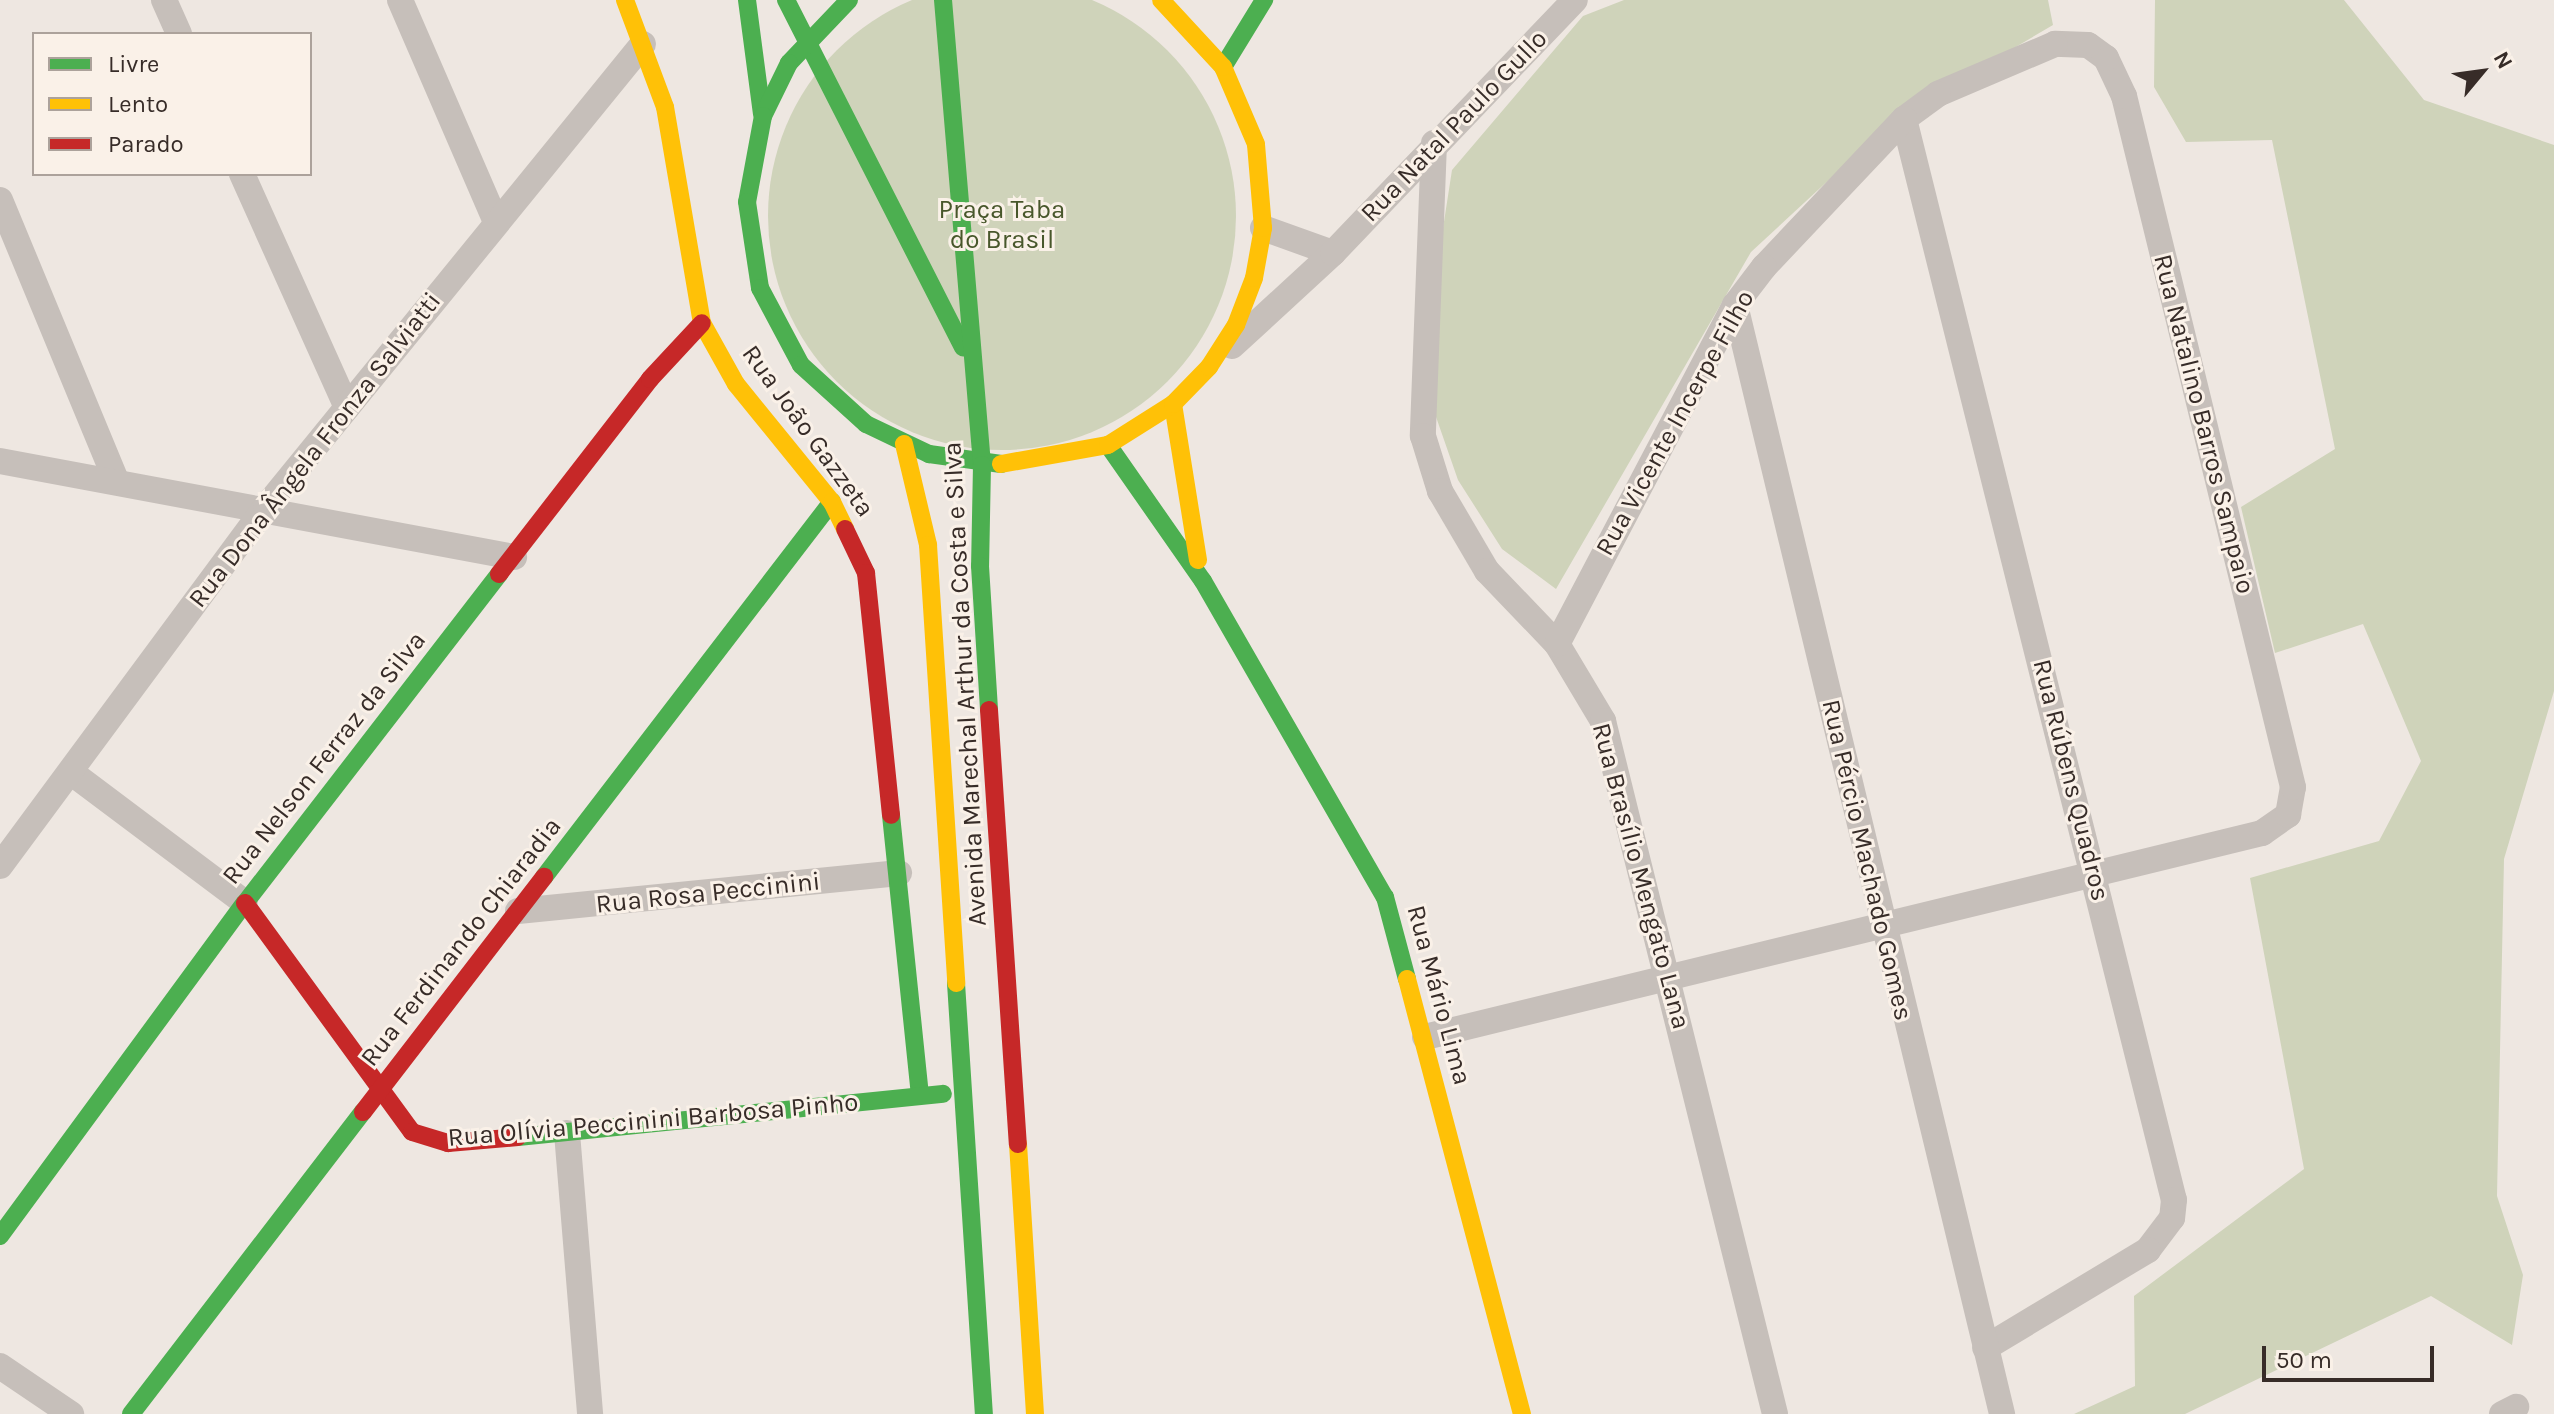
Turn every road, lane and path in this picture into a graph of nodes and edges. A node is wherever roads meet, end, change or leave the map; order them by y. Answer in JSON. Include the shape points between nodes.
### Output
{"nodes":[{"id":1,"x":164,"y":0,"type":"edge"},
{"id":2,"x":400,"y":0,"type":"edge"},
{"id":3,"x":625,"y":0,"type":"edge"},
{"id":4,"x":747,"y":0,"type":"edge"},
{"id":5,"x":786,"y":0,"type":"edge"},
{"id":6,"x":804,"y":0,"type":"edge"},
{"id":7,"x":943,"y":0,"type":"edge"},
{"id":8,"x":1161,"y":0,"type":"edge"},
{"id":9,"x":1264,"y":0,"type":"edge"},
{"id":10,"x":1574,"y":0,"type":"edge"},
{"id":11,"x":844,"y":3,"type":"edge"},
{"id":12,"x":178,"y":32,"type":"edge"},
{"id":13,"x":807,"y":38,"type":"junction"},
{"id":14,"x":643,"y":44,"type":"junction"},
{"id":15,"x":2088,"y":45,"type":"joint"},
{"id":16,"x":1223,"y":67,"type":"junction"},
{"id":17,"x":763,"y":116,"type":"junction"},
{"id":18,"x":1904,"y":119,"type":"junction"},
{"id":19,"x":1434,"y":143,"type":"junction"},
{"id":20,"x":243,"y":176,"type":"edge"},
{"id":21,"x":0,"y":200,"type":"edge"},
{"id":22,"x":495,"y":220,"type":"junction"},
{"id":23,"x":1263,"y":228,"type":"junction"},
{"id":24,"x":1333,"y":253,"type":"junction"},
{"id":25,"x":1735,"y":305,"type":"junction"},
{"id":26,"x":702,"y":323,"type":"junction"},
{"id":27,"x":972,"y":365,"type":"junction"},
{"id":28,"x":1209,"y":367,"type":"junction"},
{"id":29,"x":1173,"y":404,"type":"junction"},
{"id":30,"x":347,"y":408,"type":"junction"},
{"id":31,"x":904,"y":444,"type":"junction"},
{"id":32,"x":1108,"y":445,"type":"junction"},
{"id":33,"x":1041,"y":464,"type":"junction"},
{"id":34,"x":982,"y":465,"type":"junction"},
{"id":35,"x":3,"y":467,"type":"edge"},
{"id":36,"x":1024,"y":479,"type":"dead end"},
{"id":37,"x":116,"y":480,"type":"junction"},
{"id":38,"x":832,"y":502,"type":"junction"},
{"id":39,"x":999,"y":503,"type":"dead end"},
{"id":40,"x":266,"y":507,"type":"junction"},
{"id":41,"x":982,"y":534,"type":"junction"},
{"id":42,"x":514,"y":557,"type":"junction"},
{"id":43,"x":1203,"y":581,"type":"junction"},
{"id":44,"x":1557,"y":644,"type":"junction"},
{"id":45,"x":72,"y":773,"type":"junction"},
{"id":46,"x":0,"y":866,"type":"edge"},
{"id":47,"x":899,"y":873,"type":"junction"},
{"id":48,"x":2095,"y":874,"type":"junction"},
{"id":49,"x":245,"y":903,"type":"junction"},
{"id":50,"x":518,"y":911,"type":"junction"},
{"id":51,"x":1882,"y":926,"type":"junction"},
{"id":52,"x":1670,"y":980,"type":"junction"},
{"id":53,"x":1425,"y":1037,"type":"junction"},
{"id":54,"x":377,"y":1092,"type":"junction"},
{"id":55,"x":964,"y":1093,"type":"junction"},
{"id":56,"x":920,"y":1095,"type":"junction"},
{"id":57,"x":1016,"y":1122,"type":"junction"},
{"id":58,"x":965,"y":1125,"type":"junction"},
{"id":59,"x":567,"y":1133,"type":"junction"},
{"id":60,"x":0,"y":1236,"type":"edge"},
{"id":61,"x":1985,"y":1348,"type":"junction"},
{"id":62,"x":0,"y":1366,"type":"edge"},
{"id":63,"x":71,"y":1414,"type":"edge"},
{"id":64,"x":131,"y":1414,"type":"edge"},
{"id":65,"x":590,"y":1414,"type":"edge"},
{"id":66,"x":984,"y":1414,"type":"edge"},
{"id":67,"x":1035,"y":1414,"type":"edge"},
{"id":68,"x":1522,"y":1414,"type":"edge"},
{"id":69,"x":1775,"y":1414,"type":"edge"},
{"id":70,"x":2002,"y":1414,"type":"edge"}],
"edges":[{"from":1,"to":12,"type":"street"},
{"from":2,"to":22,"type":"street"},
{"from":3,"to":14,"type":"street","name":"Rua João Gazzeta"},
{"from":4,"to":17,"type":"street"},
{"from":5,"to":13,"type":"street"},
{"from":6,"to":11,"type":"street"},
{"from":7,"to":27,"type":"street","name":"Avenida Marechal Arthur da Costa e Silva"},
{"from":8,"to":16,"type":"street"},
{"from":9,"to":16,"type":"street"},
{"from":10,"to":19,"type":"street","name":"Rua Natal Paulo Gullo"},
{"from":11,"to":13,"type":"street"},
{"from":13,"to":17,"type":"street"},
{"from":13,"to":27,"type":"street"},
{"from":14,"to":22,"type":"street","name":"Rua Dona Ângela Fronza Salviatti"},
{"from":14,"to":26,"type":"street","name":"Rua João Gazzeta","via":[[665,107]]},
{"from":15,"to":18,"type":"street","name":"Rua Vicente Incerpe Filho","via":[[2055,44],[1938,94]]},
{"from":15,"to":48,"type":"street","name":"Rua Natalino Barros Sampaio","via":[[2116,72],[2124,96],[2293,787],[2288,815],[2262,833]]},
{"from":16,"to":23,"type":"street","via":[[1256,144]]},
{"from":17,"to":31,"type":"street","via":[[751,158],[750,245],[777,328],[831,397]]},
{"from":18,"to":25,"type":"street","name":"Rua Vicente Incerpe Filho"},
{"from":18,"to":48,"type":"street","name":"Rua Rúbens Quadros"},
{"from":19,"to":24,"type":"street","name":"Rua Natal Paulo Gullo"},
{"from":19,"to":44,"type":"street","name":"Rua Brasílio Mengato Lana","via":[[1423,436],[1440,491],[1487,571]]},
{"from":20,"to":30,"type":"street"},
{"from":21,"to":37,"type":"street"},
{"from":22,"to":30,"type":"street","name":"Rua Dona Ângela Fronza Salviatti"},
{"from":23,"to":24,"type":"street"},
{"from":23,"to":28,"type":"street","via":[[1241,313]]},
{"from":24,"to":28,"type":"street","name":"Rua Natal Paulo Gullo"},
{"from":25,"to":44,"type":"street","name":"Rua Vicente Incerpe Filho"},
{"from":25,"to":51,"type":"street","name":"Rua Pércio Machado Gomes"},
{"from":26,"to":38,"type":"street","name":"Rua João Gazzeta","via":[[736,384]]},
{"from":26,"to":42,"type":"street","name":"Rua Nelson Ferraz da Silva","via":[[650,379]]},
{"from":27,"to":34,"type":"street","name":"Avenida Marechal Arthur da Costa e Silva"},
{"from":28,"to":29,"type":"street"},
{"from":29,"to":32,"type":"street"},
{"from":29,"to":43,"type":"street","name":"Rua Mário Lima","via":[[1183,492]]},
{"from":30,"to":40,"type":"street","name":"Rua Dona Ângela Fronza Salviatti"},
{"from":31,"to":34,"type":"street"},
{"from":31,"to":55,"type":"street","name":"Avenida Marechal Arthur da Costa e Silva","via":[[928,545]]},
{"from":32,"to":33,"type":"street"},
{"from":32,"to":43,"type":"street","name":"Rua Mário Lima"},
{"from":33,"to":34,"type":"street"},
{"from":33,"to":36,"type":"street"},
{"from":34,"to":41,"type":"street","name":"Avenida Marechal Arthur da Costa e Silva"},
{"from":35,"to":37,"type":"street"},
{"from":37,"to":40,"type":"street"},
{"from":38,"to":47,"type":"street","name":"Rua João Gazzeta","via":[[866,573]]},
{"from":38,"to":50,"type":"street","name":"Rua Ferdinando Chiaradia"},
{"from":39,"to":41,"type":"street"},
{"from":40,"to":42,"type":"street"},
{"from":40,"to":45,"type":"street","name":"Rua Dona Ângela Fronza Salviatti"},
{"from":41,"to":57,"type":"street","name":"Avenida Marechal Arthur da Costa e Silva"},
{"from":42,"to":49,"type":"street","name":"Rua Nelson Ferraz da Silva"},
{"from":43,"to":53,"type":"street","name":"Rua Mário Lima","via":[[1367,860],[1403,945]]},
{"from":44,"to":52,"type":"street","name":"Rua Brasílio Mengato Lana","via":[[1603,721]]},
{"from":45,"to":46,"type":"street","name":"Rua Dona Ângela Fronza Salviatti"},
{"from":45,"to":49,"type":"street","name":"Rua Olívia Peccinini Barbosa Pinho"},
{"from":47,"to":50,"type":"street","name":"Rua Rosa Peccinini"},
{"from":47,"to":56,"type":"street","name":"Rua João Gazzeta"},
{"from":48,"to":51,"type":"street"},
{"from":48,"to":61,"type":"street","name":"Rua Rúbens Quadros","via":[[2174,1200],[2172,1218],[2148,1250]]},
{"from":49,"to":54,"type":"street","name":"Rua Olívia Peccinini Barbosa Pinho"},
{"from":49,"to":60,"type":"street","name":"Rua Nelson Ferraz da Silva"},
{"from":50,"to":54,"type":"street","name":"Rua Ferdinando Chiaradia"},
{"from":51,"to":52,"type":"street"},
{"from":51,"to":61,"type":"street","name":"Rua Pércio Machado Gomes"},
{"from":52,"to":53,"type":"street"},
{"from":52,"to":69,"type":"street","name":"Rua Brasílio Mengato Lana"},
{"from":53,"to":68,"type":"street","name":"Rua Mário Lima"},
{"from":54,"to":59,"type":"street","name":"Rua Olívia Peccinini Barbosa Pinho","via":[[412,1132],[428,1139],[448,1143]]},
{"from":54,"to":64,"type":"street","name":"Rua Ferdinando Chiaradia"},
{"from":55,"to":56,"type":"street","name":"Rua Olívia Peccinini Barbosa Pinho"},
{"from":55,"to":58,"type":"street","name":"Avenida Marechal Arthur da Costa e Silva"},
{"from":56,"to":59,"type":"street","name":"Rua Olívia Peccinini Barbosa Pinho"},
{"from":57,"to":58,"type":"street"},
{"from":57,"to":67,"type":"street","name":"Avenida Marechal Arthur da Costa e Silva"},
{"from":58,"to":66,"type":"street","name":"Avenida Marechal Arthur da Costa e Silva"},
{"from":59,"to":65,"type":"street"},
{"from":61,"to":70,"type":"street","name":"Rua Pércio Machado Gomes"},
{"from":62,"to":63,"type":"street"}]}
